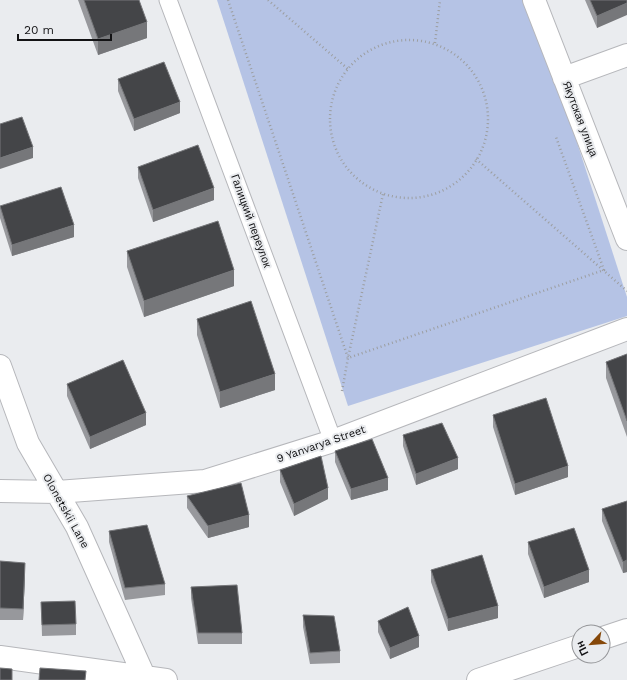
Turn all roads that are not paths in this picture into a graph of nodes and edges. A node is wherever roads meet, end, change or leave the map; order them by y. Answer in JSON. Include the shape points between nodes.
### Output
{"nodes":[{"id":1,"x":168,"y":0,"type":"edge"},
{"id":2,"x":534,"y":0,"type":"edge"},
{"id":3,"x":627,"y":54,"type":"edge"},
{"id":4,"x":564,"y":78,"type":"junction"},
{"id":5,"x":627,"y":239,"type":"edge"},
{"id":6,"x":627,"y":329,"type":"edge"},
{"id":7,"x":0,"y":366,"type":"edge"},
{"id":8,"x":333,"y":441,"type":"junction"},
{"id":9,"x":0,"y":491,"type":"edge"},
{"id":10,"x":56,"y":492,"type":"junction"},
{"id":11,"x":627,"y":630,"type":"edge"},
{"id":12,"x":611,"y":635,"type":"edge"},
{"id":13,"x":571,"y":649,"type":"edge"},
{"id":14,"x":0,"y":657,"type":"edge"},
{"id":15,"x":144,"y":676,"type":"junction"},
{"id":16,"x":166,"y":680,"type":"edge"},
{"id":17,"x":478,"y":680,"type":"edge"}],
"edges":[{"from":1,"to":8,"type":"lane","name":"Галицкий переулок"},
{"from":2,"to":4,"type":"street","name":"Якутская улица"},
{"from":3,"to":4,"type":"street"},
{"from":4,"to":5,"type":"street","name":"Якутская улица"},
{"from":6,"to":8,"type":"street","name":"9 Yanvarya Street"},
{"from":7,"to":10,"type":"street","name":"Olonetskii Lane","via":[[28,443]]},
{"from":8,"to":10,"type":"street","name":"9 Yanvarya Street","via":[[204,481]]},
{"from":9,"to":10,"type":"street","name":"9 Yanvarya Street"},
{"from":10,"to":15,"type":"street","name":"Olonetskii Lane","via":[[77,527]]},
{"from":11,"to":12,"type":"street"},
{"from":13,"to":17,"type":"street"},
{"from":14,"to":15,"type":"street"},
{"from":15,"to":16,"type":"street"}]}
